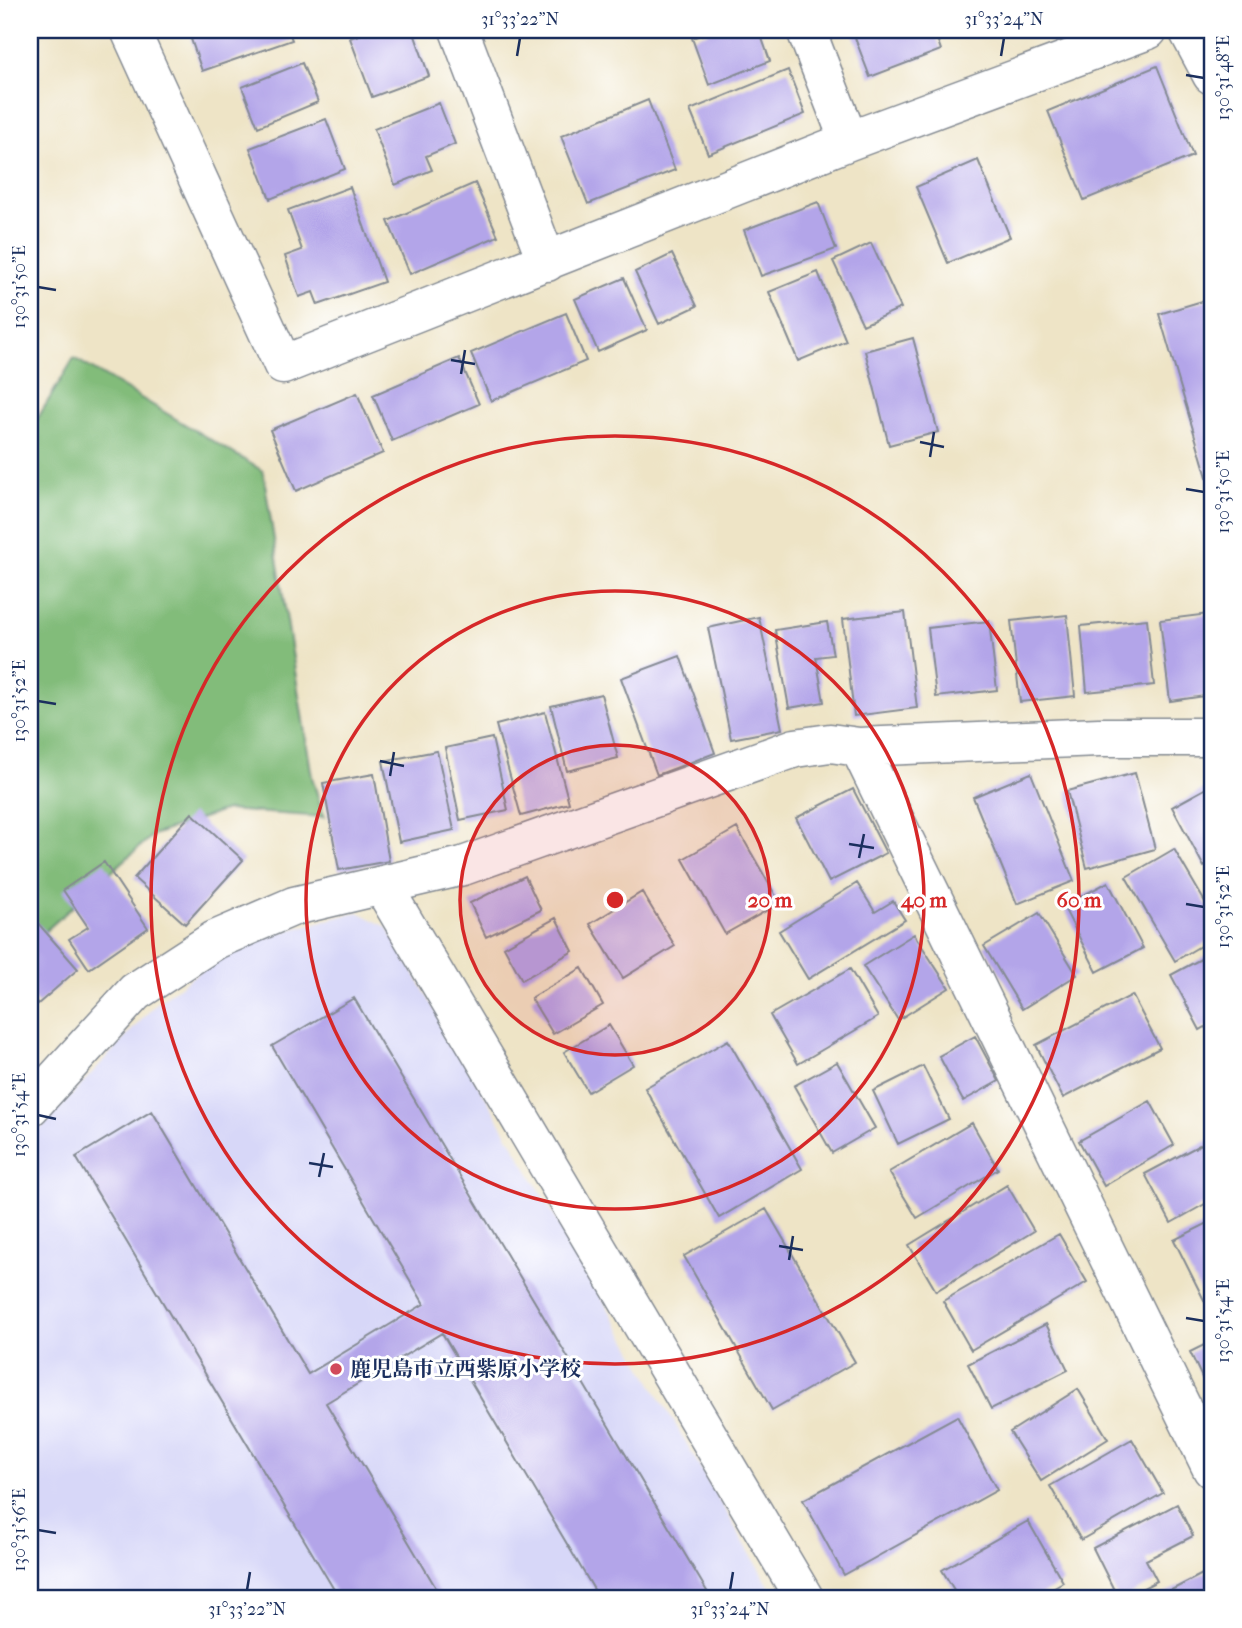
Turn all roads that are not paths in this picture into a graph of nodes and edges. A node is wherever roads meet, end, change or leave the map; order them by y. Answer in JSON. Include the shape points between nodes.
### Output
{"nodes":[{"id":1,"x":130,"y":30,"type":"edge"},
{"id":2,"x":460,"y":30,"type":"edge"},
{"id":3,"x":806,"y":30,"type":"edge"},
{"id":4,"x":1148,"y":30,"type":"edge"},
{"id":5,"x":1188,"y":30,"type":"edge"},
{"id":6,"x":1212,"y":75,"type":"edge"},
{"id":7,"x":849,"y":141,"type":"junction"},
{"id":8,"x":547,"y":262,"type":"junction"},
{"id":9,"x":1212,"y":737,"type":"edge"},
{"id":10,"x":859,"y":747,"type":"junction"},
{"id":11,"x":382,"y":885,"type":"junction"},
{"id":12,"x":30,"y":1107,"type":"edge"},
{"id":13,"x":1212,"y":1469,"type":"edge"},
{"id":14,"x":804,"y":1598,"type":"edge"}],
"edges":[{"from":1,"to":8,"type":"street","via":[[283,365]]},
{"from":2,"to":8,"type":"street"},
{"from":3,"to":7,"type":"street"},
{"from":4,"to":7,"type":"street"},
{"from":5,"to":6,"type":"street"},
{"from":7,"to":8,"type":"street"},
{"from":9,"to":10,"type":"street"},
{"from":10,"to":11,"type":"street","via":[[830,743],[795,748],[463,866]]},
{"from":10,"to":13,"type":"street"},
{"from":11,"to":12,"type":"street","via":[[294,906],[215,940],[135,992]]},
{"from":11,"to":14,"type":"street"}]}
